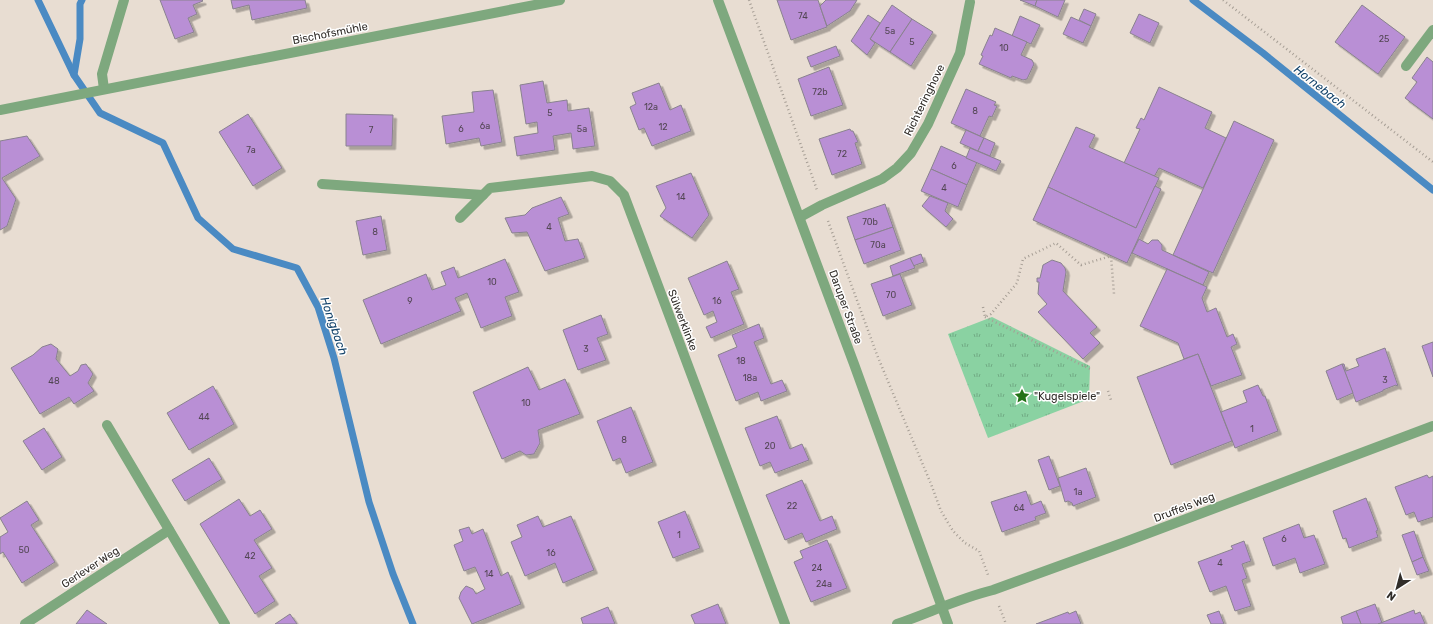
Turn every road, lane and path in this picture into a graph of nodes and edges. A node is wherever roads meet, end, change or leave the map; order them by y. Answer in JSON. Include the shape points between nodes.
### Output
{"nodes":[{"id":1,"x":124,"y":0,"type":"edge"},
{"id":2,"x":560,"y":0,"type":"edge"},
{"id":3,"x":718,"y":0,"type":"edge"},
{"id":4,"x":749,"y":0,"type":"edge"},
{"id":5,"x":1223,"y":0,"type":"edge"},
{"id":6,"x":970,"y":2,"type":"dead end"},
{"id":7,"x":1433,"y":30,"type":"edge"},
{"id":8,"x":1406,"y":66,"type":"dead end"},
{"id":9,"x":104,"y":89,"type":"junction"},
{"id":10,"x":0,"y":110,"type":"edge"},
{"id":11,"x":1433,"y":162,"type":"edge"},
{"id":12,"x":322,"y":184,"type":"dead end"},
{"id":13,"x":483,"y":195,"type":"junction"},
{"id":14,"x":822,"y":205,"type":"junction"},
{"id":15,"x":800,"y":217,"type":"junction"},
{"id":16,"x":460,"y":218,"type":"dead end"},
{"id":17,"x":1114,"y":294,"type":"dead end"},
{"id":18,"x":984,"y":307,"type":"dead end"},
{"id":19,"x":985,"y":317,"type":"junction"},
{"id":20,"x":1090,"y":369,"type":"dead end"},
{"id":21,"x":1108,"y":391,"type":"dead end"},
{"id":22,"x":1111,"y":400,"type":"dead end"},
{"id":23,"x":107,"y":425,"type":"dead end"},
{"id":24,"x":1433,"y":426,"type":"edge"},
{"id":25,"x":169,"y":530,"type":"junction"},
{"id":26,"x":993,"y":590,"type":"junction"},
{"id":27,"x":941,"y":606,"type":"junction"},
{"id":28,"x":25,"y":624,"type":"edge"},
{"id":29,"x":225,"y":624,"type":"edge"},
{"id":30,"x":785,"y":624,"type":"edge"},
{"id":31,"x":897,"y":624,"type":"edge"},
{"id":32,"x":948,"y":624,"type":"edge"},
{"id":33,"x":1006,"y":624,"type":"edge"}],
"edges":[{"from":1,"to":9,"type":"street","via":[[102,74]]},
{"from":2,"to":9,"type":"street","name":"Bischofsmühle"},
{"from":3,"to":15,"type":"street","name":"Daruper Straße"},
{"from":4,"to":14,"type":"path"},
{"from":5,"to":11,"type":"path"},
{"from":6,"to":14,"type":"street","name":"Richteringhove","via":[[960,53],[928,124],[911,153],[882,179]]},
{"from":7,"to":8,"type":"street"},
{"from":9,"to":10,"type":"street","name":"Bischofsmühle"},
{"from":12,"to":13,"type":"street"},
{"from":13,"to":16,"type":"street","name":"Sülwerklinke"},
{"from":13,"to":30,"type":"street","name":"Sülwerklinke","via":[[490,188],[592,176],[610,181],[624,195]]},
{"from":14,"to":15,"type":"street","name":"Richteringhove"},
{"from":14,"to":26,"type":"path","via":[[877,355],[941,511],[953,531],[965,543],[979,551]]},
{"from":15,"to":27,"type":"street","name":"Daruper Straße"},
{"from":17,"to":19,"type":"path","via":[[1111,256],[1081,265],[1056,243],[1023,259],[1017,283],[991,314]]},
{"from":18,"to":19,"type":"path"},
{"from":19,"to":20,"type":"path"},
{"from":21,"to":22,"type":"path"},
{"from":23,"to":25,"type":"street"},
{"from":24,"to":26,"type":"street","name":"Druffels Weg"},
{"from":25,"to":28,"type":"street","name":"Gerlever Weg"},
{"from":25,"to":29,"type":"street"},
{"from":26,"to":27,"type":"street","name":"Druffels Weg"},
{"from":26,"to":33,"type":"path"},
{"from":27,"to":31,"type":"street","name":"Druffels Weg"},
{"from":27,"to":32,"type":"street","name":"Daruper Straße"}]}
